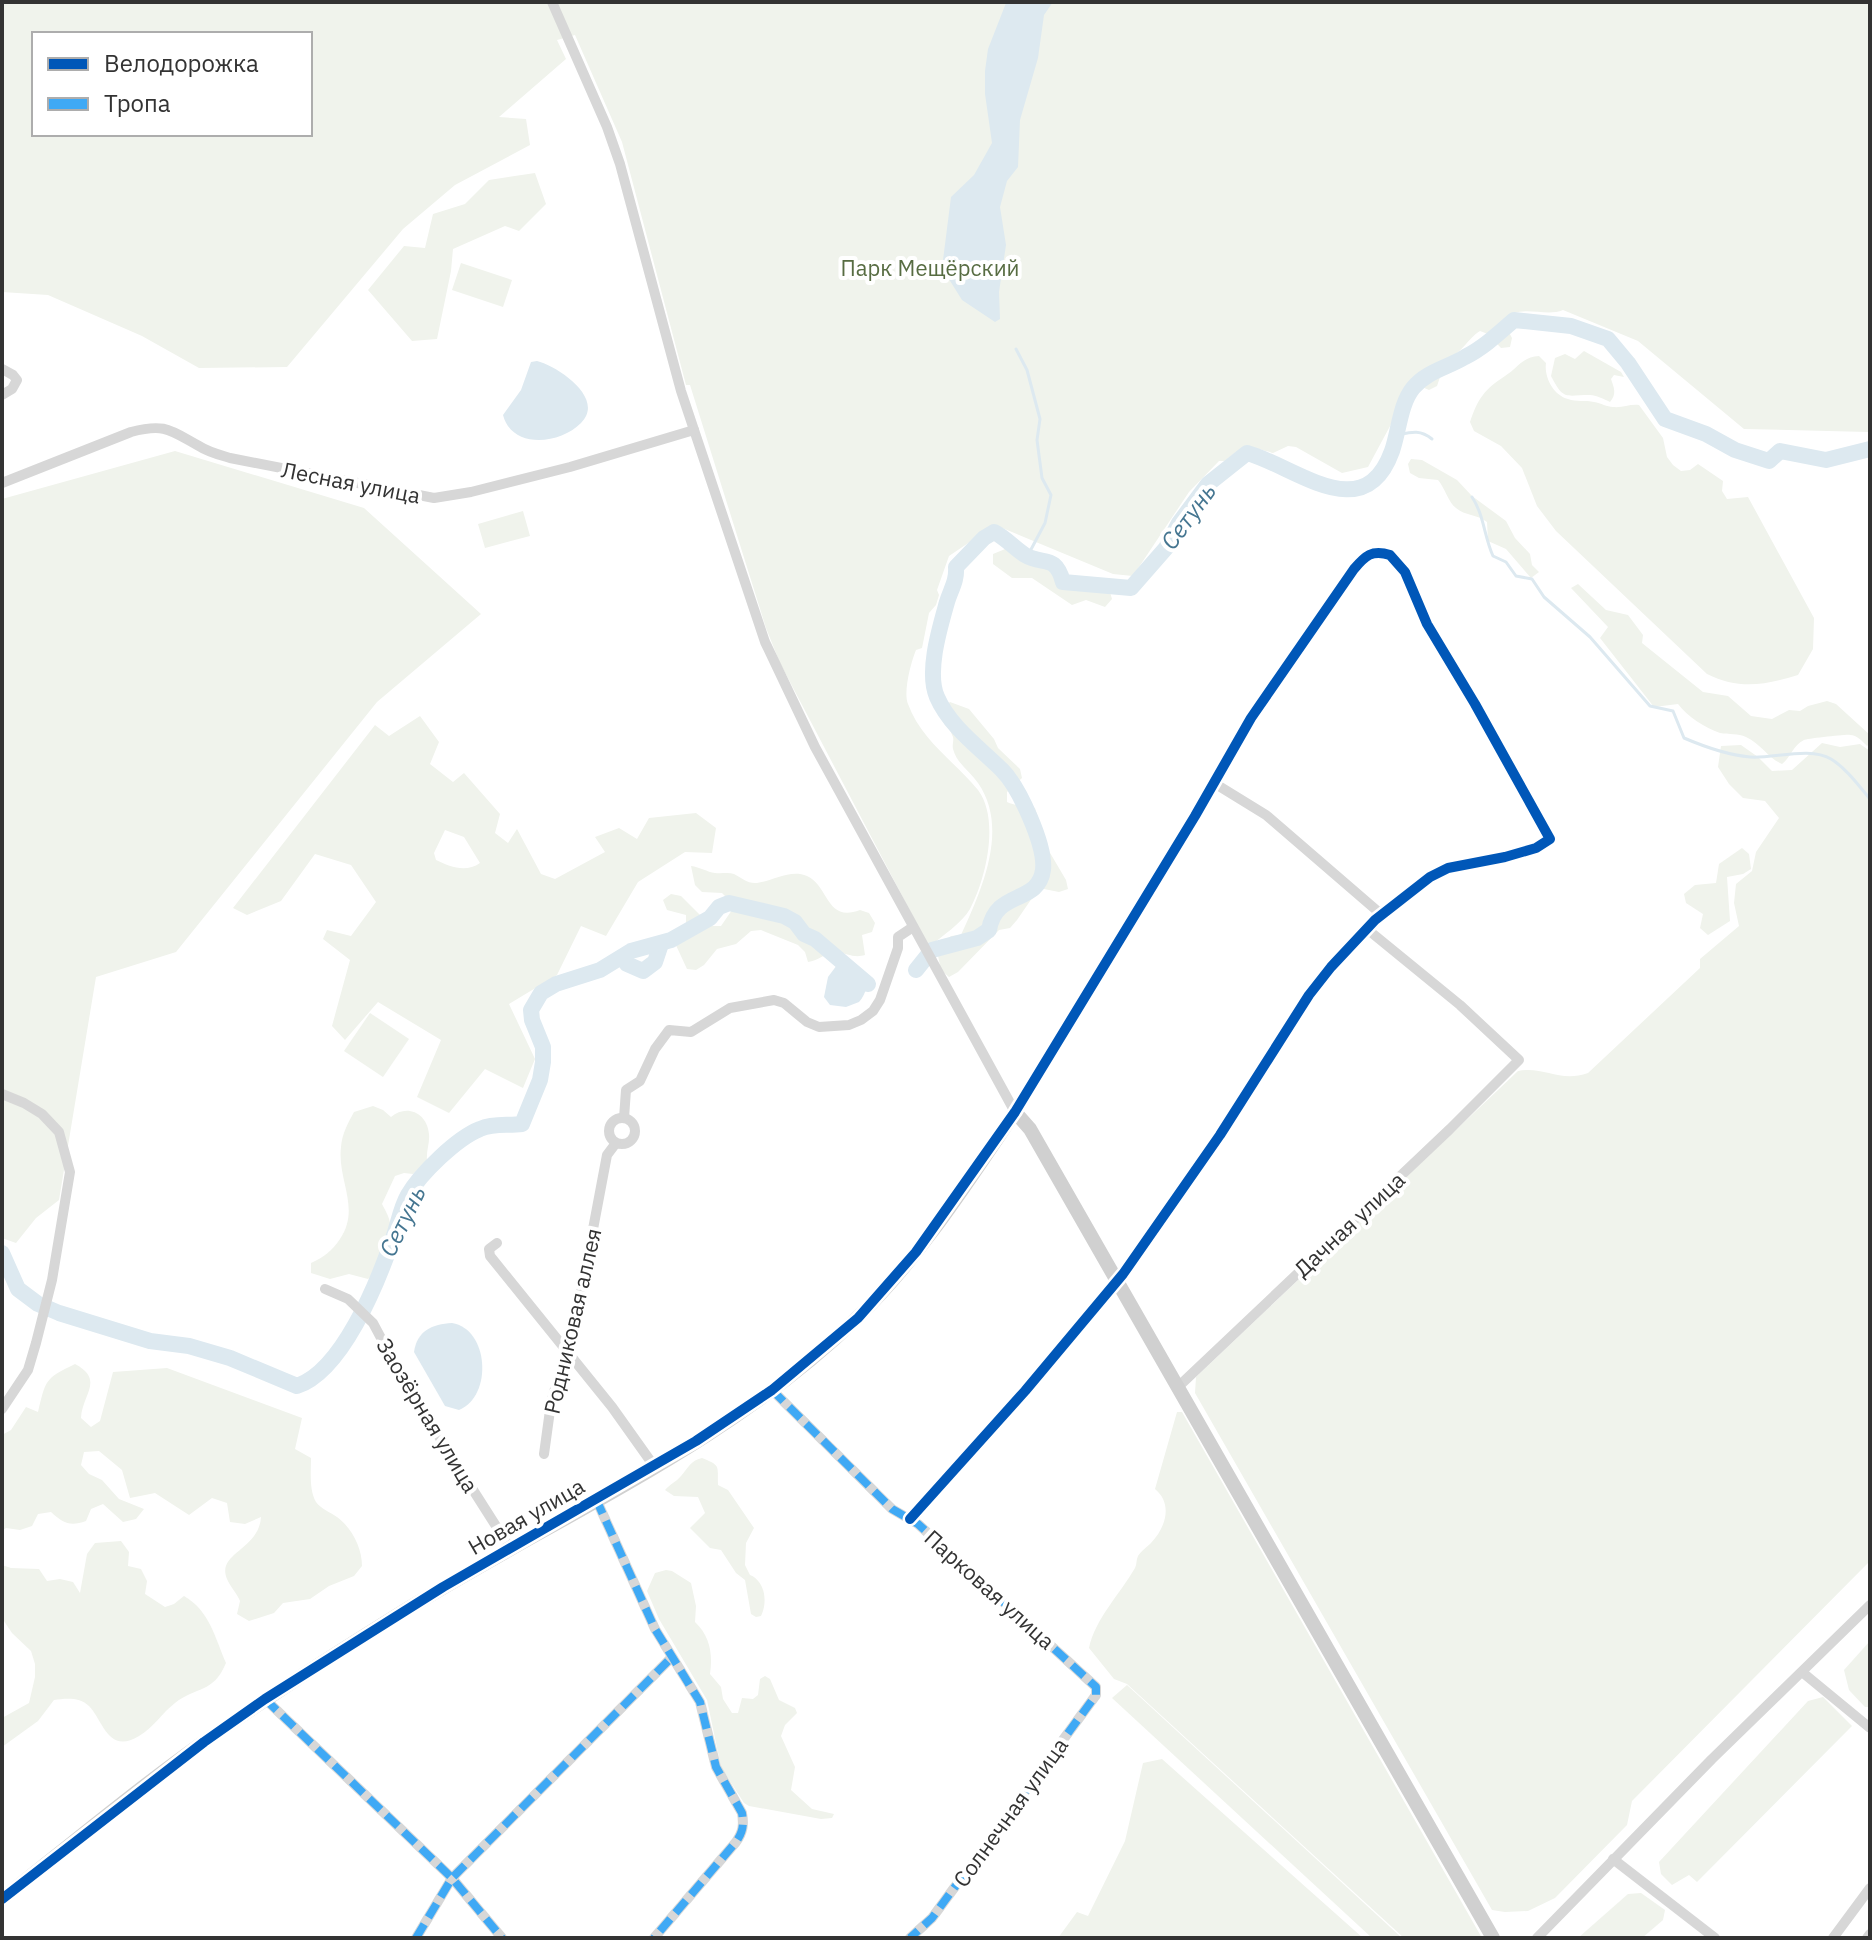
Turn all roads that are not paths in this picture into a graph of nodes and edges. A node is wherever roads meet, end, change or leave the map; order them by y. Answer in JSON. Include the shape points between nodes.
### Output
{"nodes":[{"id":1,"x":552,"y":2,"type":"edge"},
{"id":2,"x":2,"y":369,"type":"edge"},
{"id":3,"x":2,"y":395,"type":"edge"},
{"id":4,"x":694,"y":430,"type":"junction"},
{"id":5,"x":2,"y":483,"type":"edge"},
{"id":6,"x":1214,"y":783,"type":"junction"},
{"id":7,"x":1382,"y":915,"type":"junction"},
{"id":8,"x":913,"y":927,"type":"junction"},
{"id":9,"x":1367,"y":929,"type":"junction"},
{"id":10,"x":2,"y":1094,"type":"edge"},
{"id":11,"x":1015,"y":1112,"type":"junction"},
{"id":12,"x":624,"y":1118,"type":"junction"},
{"id":13,"x":616,"y":1143,"type":"junction"},
{"id":14,"x":497,"y":1243,"type":"dead end"},
{"id":15,"x":1117,"y":1280,"type":"junction"},
{"id":16,"x":325,"y":1289,"type":"dead end"},
{"id":17,"x":565,"y":1348,"type":"junction"},
{"id":18,"x":1179,"y":1386,"type":"junction"},
{"id":19,"x":772,"y":1390,"type":"junction"},
{"id":20,"x":2,"y":1409,"type":"edge"},
{"id":21,"x":544,"y":1454,"type":"dead end"},
{"id":22,"x":654,"y":1466,"type":"junction"},
{"id":23,"x":596,"y":1499,"type":"junction"},
{"id":24,"x":910,"y":1519,"type":"junction"},
{"id":25,"x":510,"y":1548,"type":"junction"},
{"id":26,"x":1870,"y":1605,"type":"edge"},
{"id":27,"x":671,"y":1658,"type":"junction"},
{"id":28,"x":1802,"y":1672,"type":"junction"},
{"id":29,"x":1096,"y":1695,"type":"joint"},
{"id":30,"x":265,"y":1699,"type":"junction"},
{"id":31,"x":1870,"y":1728,"type":"edge"},
{"id":32,"x":1613,"y":1859,"type":"junction"},
{"id":33,"x":452,"y":1878,"type":"junction"},
{"id":34,"x":1870,"y":1888,"type":"edge"},
{"id":35,"x":2,"y":1899,"type":"edge"},
{"id":36,"x":416,"y":1938,"type":"edge"},
{"id":37,"x":502,"y":1938,"type":"edge"},
{"id":38,"x":654,"y":1938,"type":"edge"},
{"id":39,"x":910,"y":1938,"type":"edge"},
{"id":40,"x":1493,"y":1938,"type":"edge"},
{"id":41,"x":1537,"y":1938,"type":"edge"},
{"id":42,"x":1715,"y":1938,"type":"edge"},
{"id":43,"x":1833,"y":1938,"type":"edge"}],
"edges":[{"from":1,"to":4,"type":"street","via":[[620,164]]},
{"from":2,"to":3,"type":"street","via":[[17,380]]},
{"from":4,"to":5,"type":"street","name":"Лесная улица","via":[[570,467],[434,498],[230,458],[173,430],[152,426]]},
{"from":4,"to":8,"type":"street","via":[[765,642],[815,747]]},
{"from":6,"to":7,"type":"street","via":[[1266,815]]},
{"from":6,"to":7,"type":"street","via":[[1251,718],[1354,569],[1366,555],[1390,555],[1405,572],[1427,624],[1550,839],[1505,857],[1448,868]]},
{"from":6,"to":11,"type":"street"},
{"from":7,"to":9,"type":"street"},
{"from":8,"to":11,"type":"street"},
{"from":8,"to":12,"type":"street","name":"Родниковая аллея","via":[[898,937],[880,1000],[861,1020],[819,1027],[774,1000],[730,1008],[691,1032],[669,1030],[640,1081],[626,1090]]},
{"from":9,"to":15,"type":"street","via":[[1309,995],[1220,1135]]},
{"from":9,"to":18,"type":"street","name":"Дачная улица","via":[[1519,1060]]},
{"from":10,"to":20,"type":"street","via":[[42,1114],[59,1132],[70,1172],[36,1343],[28,1370]]},
{"from":11,"to":15,"type":"street"},
{"from":11,"to":19,"type":"street","name":"Новая улица","via":[[916,1252],[834,1339]]},
{"from":12,"to":13,"type":"street","name":"Родниковая аллея","via":[[610,1125],[609,1135]]},
{"from":12,"to":13,"type":"street","name":"Родниковая аллея","via":[[636,1133],[631,1142]]},
{"from":13,"to":17,"type":"street","name":"Родниковая аллея","via":[[607,1155],[580,1298]]},
{"from":14,"to":17,"type":"street","via":[[489,1249],[490,1256]]},
{"from":15,"to":18,"type":"street"},
{"from":15,"to":24,"type":"street"},
{"from":16,"to":25,"type":"street","name":"Заозёрная улица","via":[[348,1299],[373,1323]]},
{"from":17,"to":21,"type":"street","name":"Родниковая аллея"},
{"from":17,"to":22,"type":"street"},
{"from":18,"to":40,"type":"street"},
{"from":19,"to":22,"type":"street","name":"Новая улица"},
{"from":19,"to":24,"type":"street","name":"Парковая улица","via":[[892,1509]]},
{"from":22,"to":23,"type":"street","name":"Новая улица"},
{"from":23,"to":25,"type":"street","name":"Новая улица"},
{"from":23,"to":27,"type":"street"},
{"from":24,"to":29,"type":"street","name":"Парковая улица","via":[[1096,1687]]},
{"from":25,"to":30,"type":"street","name":"Новая улица"},
{"from":26,"to":28,"type":"street"},
{"from":27,"to":33,"type":"street"},
{"from":27,"to":38,"type":"street","via":[[700,1702],[716,1767],[742,1813],[743,1828]]},
{"from":28,"to":31,"type":"street"},
{"from":28,"to":32,"type":"street"},
{"from":29,"to":39,"type":"street","name":"Солнечная улица","via":[[923,1929]]},
{"from":30,"to":33,"type":"street"},
{"from":30,"to":35,"type":"street","name":"Новая улица"},
{"from":32,"to":41,"type":"street"},
{"from":32,"to":42,"type":"street"},
{"from":33,"to":36,"type":"street"},
{"from":33,"to":37,"type":"street"},
{"from":34,"to":43,"type":"street"}]}
